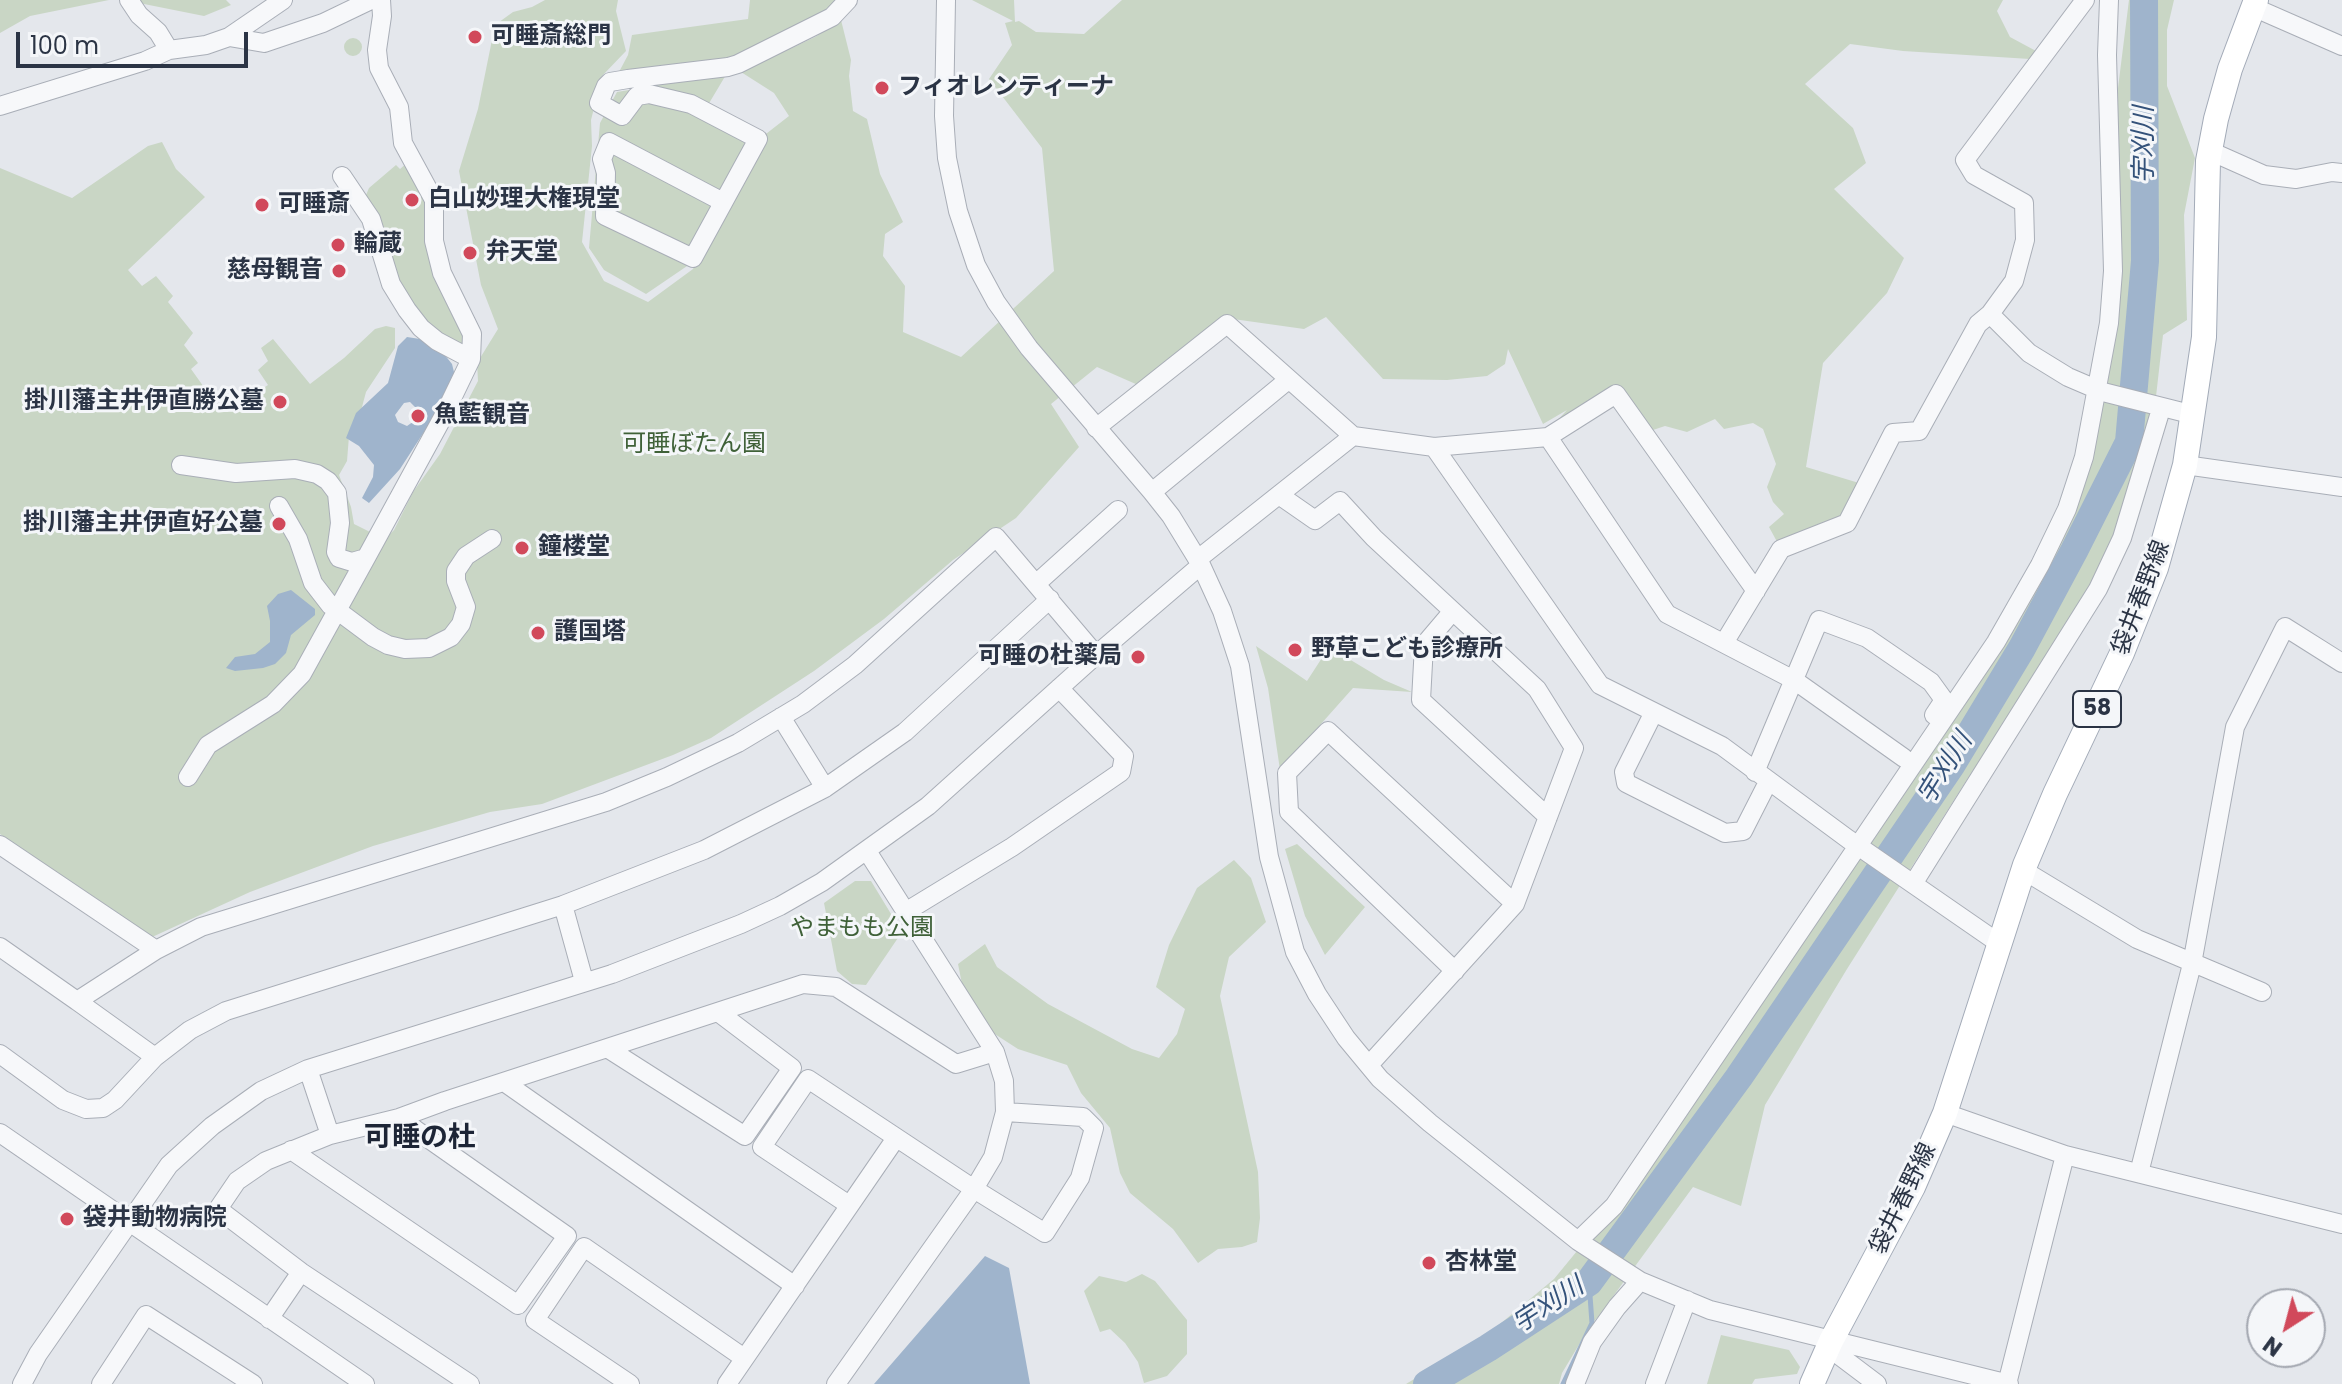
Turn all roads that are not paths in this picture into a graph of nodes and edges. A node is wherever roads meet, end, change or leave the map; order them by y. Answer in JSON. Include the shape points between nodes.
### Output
{"nodes":[{"id":1,"x":129,"y":0,"type":"edge"},
{"id":2,"x":283,"y":0,"type":"edge"},
{"id":3,"x":371,"y":0,"type":"edge"},
{"id":4,"x":381,"y":0,"type":"edge"},
{"id":5,"x":848,"y":0,"type":"edge"},
{"id":6,"x":946,"y":0,"type":"edge"},
{"id":7,"x":2085,"y":0,"type":"edge"},
{"id":8,"x":2109,"y":0,"type":"edge"},
{"id":9,"x":2255,"y":3,"type":"edge"},
{"id":10,"x":229,"y":37,"type":"junction"},
{"id":11,"x":2340,"y":42,"type":"edge"},
{"id":12,"x":169,"y":50,"type":"junction"},
{"id":13,"x":0,"y":106,"type":"edge"},
{"id":14,"x":2210,"y":151,"type":"junction"},
{"id":15,"x":2342,"y":173,"type":"edge"},
{"id":16,"x":342,"y":176,"type":"dead end"},
{"id":17,"x":723,"y":202,"type":"junction"},
{"id":18,"x":1990,"y":314,"type":"junction"},
{"id":19,"x":471,"y":359,"type":"junction"},
{"id":20,"x":1288,"y":380,"type":"junction"},
{"id":21,"x":2100,"y":391,"type":"junction"},
{"id":22,"x":2161,"y":409,"type":"junction"},
{"id":23,"x":2194,"y":415,"type":"junction"},
{"id":24,"x":1096,"y":428,"type":"junction"},
{"id":25,"x":1353,"y":436,"type":"junction"},
{"id":26,"x":1548,"y":437,"type":"junction"},
{"id":27,"x":1434,"y":447,"type":"junction"},
{"id":28,"x":181,"y":465,"type":"dead end"},
{"id":29,"x":2185,"y":465,"type":"junction"},
{"id":30,"x":2342,"y":487,"type":"edge"},
{"id":31,"x":1152,"y":492,"type":"junction"},
{"id":32,"x":1279,"y":495,"type":"junction"},
{"id":33,"x":279,"y":506,"type":"dead end"},
{"id":34,"x":1118,"y":510,"type":"dead end"},
{"id":35,"x":492,"y":539,"type":"dead end"},
{"id":36,"x":366,"y":558,"type":"junction"},
{"id":37,"x":1200,"y":562,"type":"junction"},
{"id":38,"x":1037,"y":583,"type":"junction"},
{"id":39,"x":1756,"y":591,"type":"junction"},
{"id":40,"x":1050,"y":599,"type":"junction"},
{"id":41,"x":338,"y":611,"type":"junction"},
{"id":42,"x":1452,"y":612,"type":"junction"},
{"id":43,"x":1724,"y":643,"type":"junction"},
{"id":44,"x":1096,"y":655,"type":"junction"},
{"id":45,"x":2342,"y":663,"type":"edge"},
{"id":46,"x":1794,"y":680,"type":"junction"},
{"id":47,"x":1059,"y":688,"type":"junction"},
{"id":48,"x":1654,"y":712,"type":"junction"},
{"id":49,"x":781,"y":717,"type":"junction"},
{"id":50,"x":1904,"y":758,"type":"junction"},
{"id":51,"x":188,"y":777,"type":"dead end"},
{"id":52,"x":1761,"y":777,"type":"junction"},
{"id":53,"x":825,"y":788,"type":"junction"},
{"id":54,"x":1548,"y":817,"type":"junction"},
{"id":55,"x":0,"y":845,"type":"edge"},
{"id":56,"x":1856,"y":845,"type":"junction"},
{"id":57,"x":867,"y":851,"type":"junction"},
{"id":58,"x":2023,"y":870,"type":"junction"},
{"id":59,"x":1911,"y":882,"type":"junction"},
{"id":60,"x":1515,"y":904,"type":"junction"},
{"id":61,"x":563,"y":905,"type":"junction"},
{"id":62,"x":907,"y":911,"type":"junction"},
{"id":63,"x":2000,"y":944,"type":"junction"},
{"id":64,"x":0,"y":947,"type":"edge"},
{"id":65,"x":156,"y":950,"type":"junction"},
{"id":66,"x":2192,"y":964,"type":"junction"},
{"id":67,"x":1455,"y":971,"type":"junction"},
{"id":68,"x":584,"y":981,"type":"junction"},
{"id":69,"x":2262,"y":992,"type":"dead end"},
{"id":70,"x":77,"y":1001,"type":"junction"},
{"id":71,"x":718,"y":1012,"type":"junction"},
{"id":72,"x":607,"y":1048,"type":"junction"},
{"id":73,"x":995,"y":1052,"type":"junction"},
{"id":74,"x":0,"y":1054,"type":"edge"},
{"id":75,"x":155,"y":1057,"type":"junction"},
{"id":76,"x":1369,"y":1065,"type":"junction"},
{"id":77,"x":308,"y":1069,"type":"junction"},
{"id":78,"x":504,"y":1082,"type":"junction"},
{"id":79,"x":1005,"y":1112,"type":"junction"},
{"id":80,"x":1945,"y":1113,"type":"junction"},
{"id":81,"x":399,"y":1118,"type":"junction"},
{"id":82,"x":0,"y":1133,"type":"edge"},
{"id":83,"x":330,"y":1135,"type":"junction"},
{"id":84,"x":896,"y":1138,"type":"junction"},
{"id":85,"x":291,"y":1150,"type":"junction"},
{"id":86,"x":2065,"y":1155,"type":"junction"},
{"id":87,"x":2139,"y":1173,"type":"junction"},
{"id":88,"x":974,"y":1189,"type":"junction"},
{"id":89,"x":849,"y":1205,"type":"junction"},
{"id":90,"x":128,"y":1223,"type":"junction"},
{"id":91,"x":2342,"y":1224,"type":"edge"},
{"id":92,"x":1578,"y":1241,"type":"junction"},
{"id":93,"x":301,"y":1272,"type":"junction"},
{"id":94,"x":1640,"y":1281,"type":"junction"},
{"id":95,"x":795,"y":1286,"type":"junction"},
{"id":96,"x":1687,"y":1300,"type":"junction"},
{"id":97,"x":269,"y":1319,"type":"junction"},
{"id":98,"x":1830,"y":1344,"type":"junction"},
{"id":99,"x":744,"y":1358,"type":"junction"},
{"id":100,"x":22,"y":1384,"type":"edge"},
{"id":101,"x":102,"y":1384,"type":"edge"},
{"id":102,"x":253,"y":1384,"type":"edge"},
{"id":103,"x":365,"y":1384,"type":"edge"},
{"id":104,"x":470,"y":1384,"type":"edge"},
{"id":105,"x":630,"y":1384,"type":"edge"},
{"id":106,"x":727,"y":1384,"type":"edge"},
{"id":107,"x":836,"y":1384,"type":"edge"},
{"id":108,"x":1575,"y":1384,"type":"edge"},
{"id":109,"x":1655,"y":1384,"type":"edge"},
{"id":110,"x":1812,"y":1384,"type":"edge"},
{"id":111,"x":1877,"y":1384,"type":"edge"},
{"id":112,"x":2008,"y":1384,"type":"edge"}],
"edges":[{"from":1,"to":12,"type":"street"},
{"from":2,"to":10,"type":"street"},
{"from":3,"to":10,"type":"street","via":[[264,43]]},
{"from":4,"to":19,"type":"street","via":[[379,68],[399,107],[403,143],[434,200],[434,241],[442,273],[472,334]]},
{"from":5,"to":17,"type":"street","via":[[832,17],[738,64],[606,86],[599,103],[622,116],[637,96],[649,94],[691,104],[758,139]]},
{"from":6,"to":24,"type":"street","via":[[947,158],[966,237],[996,302]]},
{"from":7,"to":18,"type":"street","via":[[1965,160],[1974,175],[2024,203],[2025,240],[2014,281]]},
{"from":8,"to":21,"type":"street","via":[[2113,271]]},
{"from":9,"to":11,"type":"street"},
{"from":9,"to":14,"type":"main road","name":"袋井春野線","number":"58","via":[[2230,69]]},
{"from":10,"to":12,"type":"street"},
{"from":12,"to":13,"type":"street"},
{"from":14,"to":15,"type":"street","via":[[2273,177]]},
{"from":14,"to":23,"type":"main road","name":"袋井春野線","number":"58","via":[[2204,337]]},
{"from":16,"to":19,"type":"street","via":[[371,219],[391,284],[407,310],[437,341]]},
{"from":17,"to":17,"type":"street","via":[[693,258],[605,216],[605,148],[609,142]]},
{"from":18,"to":21,"type":"street","via":[[2029,353]]},
{"from":18,"to":39,"type":"street","via":[[1978,324],[1919,431],[1893,433],[1847,523],[1781,549]]},
{"from":19,"to":36,"type":"street"},
{"from":20,"to":24,"type":"street","via":[[1227,324]]},
{"from":20,"to":25,"type":"street"},
{"from":20,"to":31,"type":"street"},
{"from":21,"to":22,"type":"street"},
{"from":21,"to":56,"type":"street","via":[[2067,509],[2040,565],[1996,642]]},
{"from":22,"to":23,"type":"street"},
{"from":22,"to":59,"type":"street","via":[[2122,538],[2098,589]]},
{"from":23,"to":29,"type":"main road","name":"袋井春野線","number":"58"},
{"from":24,"to":31,"type":"street"},
{"from":25,"to":27,"type":"street"},
{"from":25,"to":32,"type":"street"},
{"from":26,"to":27,"type":"street"},
{"from":26,"to":39,"type":"street","via":[[1616,394]]},
{"from":26,"to":43,"type":"street","via":[[1667,614]]},
{"from":27,"to":48,"type":"street","via":[[1600,685]]},
{"from":28,"to":36,"type":"street","via":[[236,473],[295,469],[317,474],[337,493],[339,558]]},
{"from":29,"to":30,"type":"street"},
{"from":29,"to":58,"type":"main road","name":"袋井春野線","number":"58","via":[[2156,568],[2122,653]]},
{"from":31,"to":37,"type":"street"},
{"from":32,"to":37,"type":"street"},
{"from":32,"to":42,"type":"street","via":[[1315,520],[1340,501]]},
{"from":33,"to":41,"type":"street","via":[[298,539],[313,583]]},
{"from":34,"to":38,"type":"street"},
{"from":35,"to":41,"type":"street","via":[[466,556],[456,571],[466,607],[461,624],[451,637],[429,648],[405,649],[373,637]]},
{"from":36,"to":41,"type":"street"},
{"from":37,"to":44,"type":"street"},
{"from":37,"to":76,"type":"street","via":[[1240,666],[1269,857],[1295,952],[1317,994]]},
{"from":38,"to":40,"type":"street"},
{"from":38,"to":49,"type":"street","via":[[996,537],[855,665]]},
{"from":39,"to":43,"type":"street"},
{"from":40,"to":44,"type":"street"},
{"from":40,"to":53,"type":"street","via":[[905,732]]},
{"from":41,"to":51,"type":"street","via":[[287,691],[208,745]]},
{"from":42,"to":54,"type":"street","via":[[1537,689],[1574,748]]},
{"from":42,"to":54,"type":"street","via":[[1424,645],[1421,700]]},
{"from":43,"to":46,"type":"street"},
{"from":44,"to":47,"type":"street"},
{"from":45,"to":66,"type":"street","via":[[2285,627],[2235,727]]},
{"from":46,"to":50,"type":"street"},
{"from":46,"to":50,"type":"street","via":[[1819,620],[1867,638],[1931,682],[1944,700]]},
{"from":46,"to":52,"type":"street"},
{"from":47,"to":57,"type":"street","via":[[928,806]]},
{"from":47,"to":62,"type":"street","via":[[1124,756],[1121,772]]},
{"from":48,"to":52,"type":"street","via":[[1722,746]]},
{"from":48,"to":52,"type":"street","via":[[1624,772],[1626,783],[1725,833],[1743,831]]},
{"from":49,"to":53,"type":"street"},
{"from":49,"to":65,"type":"street","via":[[738,743],[606,802],[201,927]]},
{"from":50,"to":56,"type":"street"},
{"from":52,"to":56,"type":"street"},
{"from":53,"to":61,"type":"street","via":[[704,850]]},
{"from":54,"to":60,"type":"street"},
{"from":55,"to":65,"type":"street"},
{"from":56,"to":59,"type":"street"},
{"from":56,"to":92,"type":"street","via":[[1614,1206]]},
{"from":57,"to":62,"type":"street"},
{"from":57,"to":68,"type":"street","via":[[822,882],[741,924]]},
{"from":58,"to":63,"type":"main road","name":"袋井春野線","number":"58"},
{"from":58,"to":66,"type":"street","via":[[2137,939]]},
{"from":59,"to":63,"type":"street"},
{"from":60,"to":67,"type":"street"},
{"from":60,"to":67,"type":"street","via":[[1328,731],[1287,773],[1289,812]]},
{"from":61,"to":68,"type":"street"},
{"from":61,"to":75,"type":"street","via":[[226,1011]]},
{"from":62,"to":73,"type":"street"},
{"from":63,"to":80,"type":"main road","name":"袋井春野線","number":"58"},
{"from":64,"to":70,"type":"street"},
{"from":65,"to":70,"type":"street"},
{"from":66,"to":69,"type":"street"},
{"from":66,"to":87,"type":"street"},
{"from":67,"to":76,"type":"street"},
{"from":68,"to":77,"type":"street"},
{"from":70,"to":75,"type":"street"},
{"from":71,"to":72,"type":"street"},
{"from":71,"to":72,"type":"street","via":[[792,1068],[745,1136]]},
{"from":71,"to":73,"type":"street","via":[[803,984],[836,987],[956,1064]]},
{"from":72,"to":78,"type":"street"},
{"from":73,"to":79,"type":"street","via":[[1004,1081]]},
{"from":74,"to":75,"type":"street","via":[[63,1100],[86,1109],[103,1108],[115,1100]]},
{"from":76,"to":92,"type":"street","via":[[1430,1123]]},
{"from":77,"to":83,"type":"street"},
{"from":77,"to":90,"type":"street","via":[[261,1091],[212,1126],[169,1165]]},
{"from":78,"to":81,"type":"street"},
{"from":78,"to":95,"type":"street"},
{"from":79,"to":88,"type":"street","via":[[993,1157]]},
{"from":79,"to":88,"type":"street","via":[[1083,1117],[1094,1128],[1080,1178],[1045,1233]]},
{"from":80,"to":86,"type":"street"},
{"from":80,"to":98,"type":"main road","name":"袋井春野線","number":"58","via":[[1913,1187]]},
{"from":81,"to":83,"type":"street"},
{"from":81,"to":85,"type":"street","via":[[567,1236],[518,1305]]},
{"from":82,"to":90,"type":"street"},
{"from":83,"to":85,"type":"street"},
{"from":84,"to":88,"type":"street"},
{"from":84,"to":89,"type":"street"},
{"from":84,"to":89,"type":"street","via":[[808,1079],[762,1147]]},
{"from":85,"to":93,"type":"street","via":[[237,1181],[218,1209]]},
{"from":86,"to":87,"type":"street"},
{"from":86,"to":112,"type":"street"},
{"from":87,"to":91,"type":"street"},
{"from":88,"to":107,"type":"street"},
{"from":89,"to":95,"type":"street"},
{"from":90,"to":97,"type":"street"},
{"from":90,"to":100,"type":"street"},
{"from":92,"to":94,"type":"street"},
{"from":93,"to":97,"type":"street"},
{"from":93,"to":104,"type":"street"},
{"from":94,"to":96,"type":"street"},
{"from":94,"to":108,"type":"street","via":[[1592,1342]]},
{"from":95,"to":99,"type":"street"},
{"from":96,"to":98,"type":"street"},
{"from":96,"to":109,"type":"street"},
{"from":97,"to":103,"type":"street"},
{"from":98,"to":110,"type":"main road","name":"袋井春野線","number":"58"},
{"from":98,"to":111,"type":"street"},
{"from":98,"to":112,"type":"street"},
{"from":99,"to":105,"type":"street","via":[[584,1247],[535,1320]]},
{"from":99,"to":106,"type":"street"},
{"from":101,"to":102,"type":"street","via":[[146,1315]]}]}
